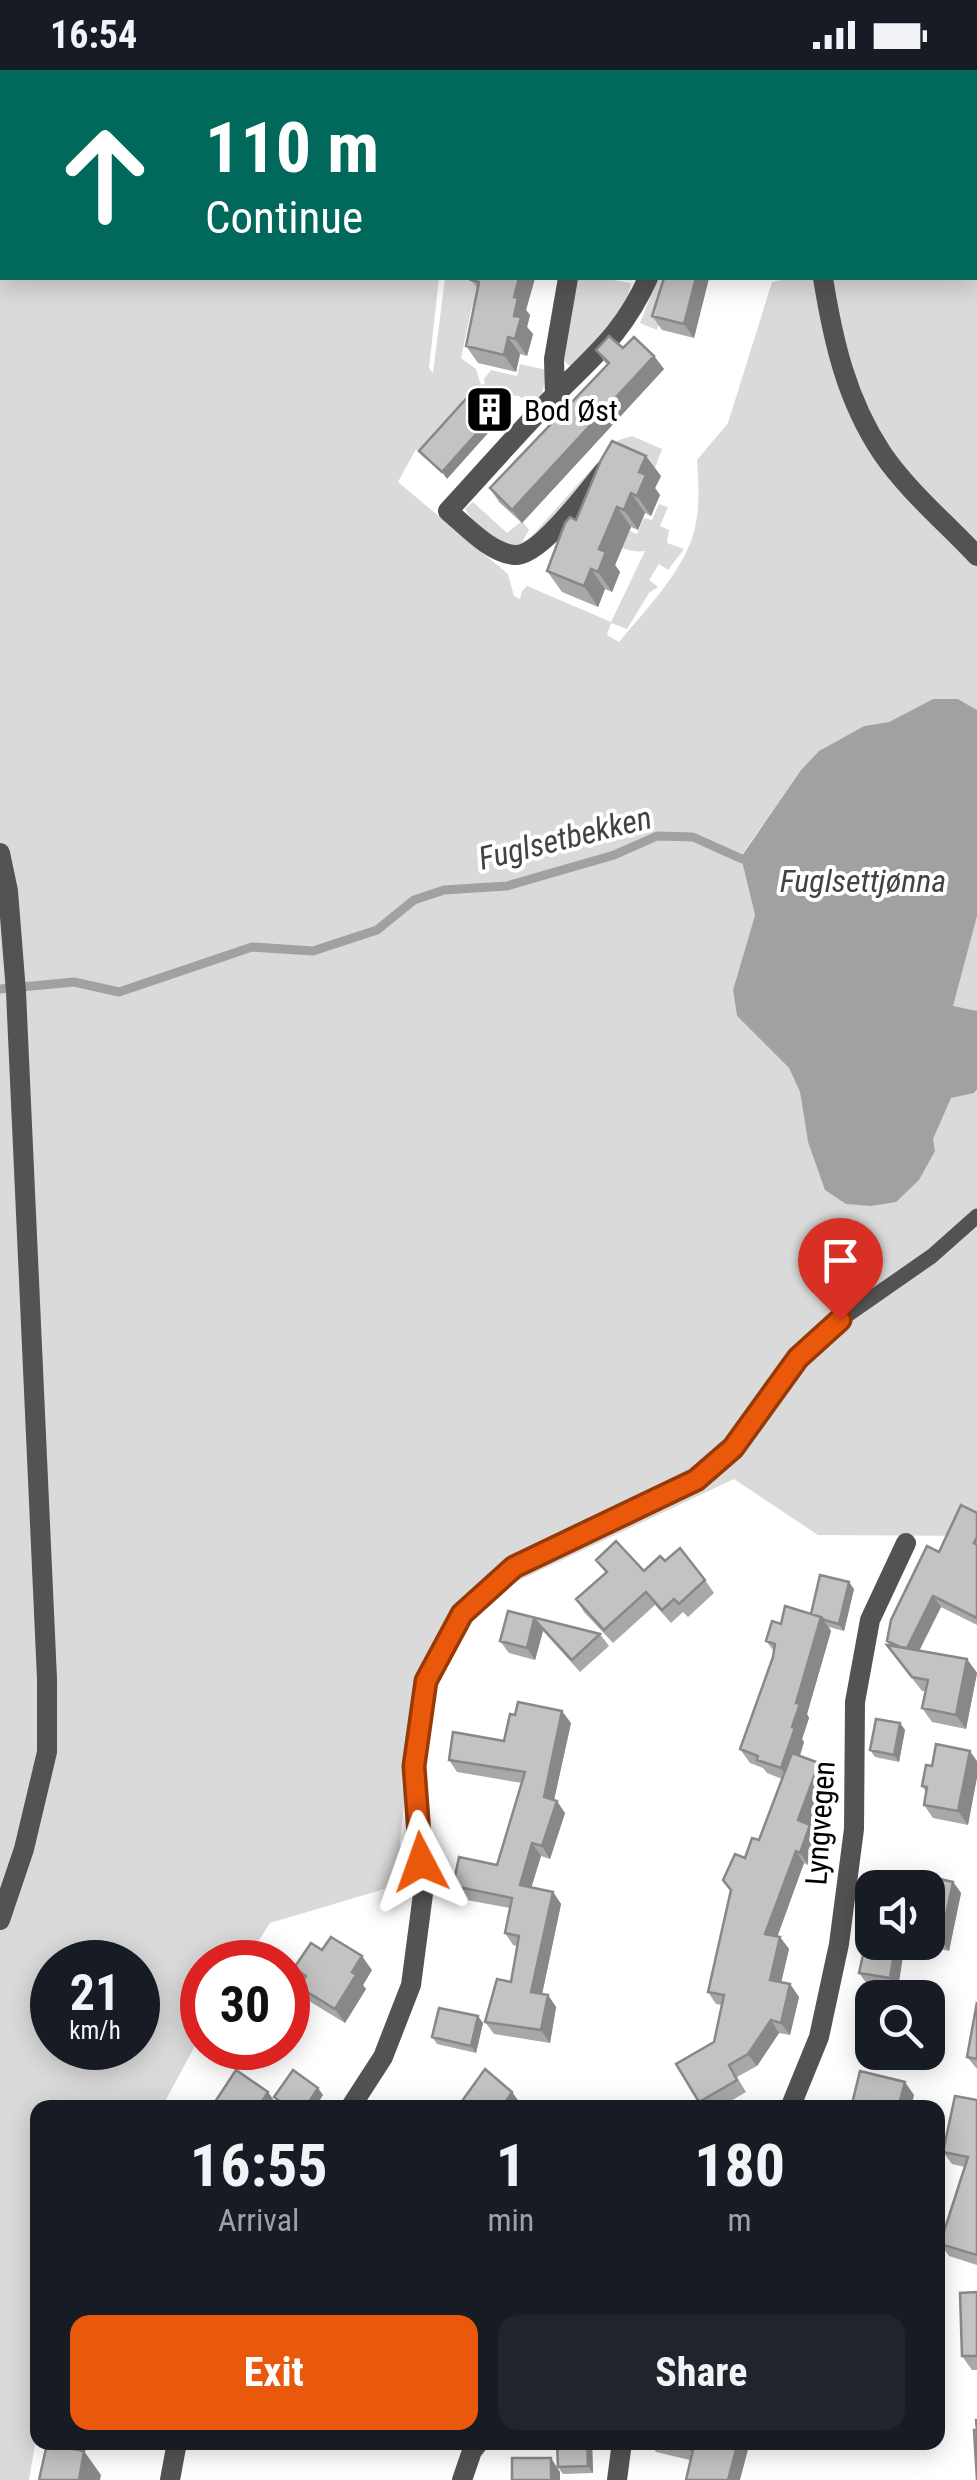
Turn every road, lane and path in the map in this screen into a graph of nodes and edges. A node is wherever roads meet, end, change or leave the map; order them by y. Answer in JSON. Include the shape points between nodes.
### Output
{"nodes":[{"id":1,"x":568,"y":280,"type":"edge"},
{"id":2,"x":647,"y":280,"type":"edge"},
{"id":3,"x":823,"y":280,"type":"edge"},
{"id":4,"x":555,"y":396,"type":"junction"},
{"id":5,"x":613,"y":461,"type":"edge"},
{"id":6,"x":977,"y":556,"type":"edge"},
{"id":7,"x":0,"y":853,"type":"edge"},
{"id":8,"x":977,"y":1216,"type":"edge"},
{"id":9,"x":637,"y":1508,"type":"joint"},
{"id":10,"x":906,"y":1543,"type":"dead end"},
{"id":11,"x":0,"y":1920,"type":"edge"},
{"id":12,"x":355,"y":2100,"type":"edge"},
{"id":13,"x":793,"y":2100,"type":"edge"},
{"id":14,"x":176,"y":2450,"type":"edge"},
{"id":15,"x":473,"y":2450,"type":"edge"},
{"id":16,"x":621,"y":2450,"type":"edge"},
{"id":17,"x":170,"y":2480,"type":"edge"},
{"id":18,"x":462,"y":2480,"type":"edge"},
{"id":19,"x":617,"y":2480,"type":"edge"}],
"edges":[{"from":1,"to":4,"type":"street","via":[[554,359]]},
{"from":2,"to":4,"type":"street","via":[[618,332]]},
{"from":3,"to":6,"type":"street","via":[[835,350],[857,408],[883,454]]},
{"from":4,"to":5,"type":"street","via":[[448,511],[496,548],[518,556],[532,552]]},
{"from":7,"to":11,"type":"street","via":[[16,992],[47,1752]]},
{"from":8,"to":9,"type":"lane","via":[[798,1358],[733,1448],[696,1480]]},
{"from":9,"to":12,"type":"street","via":[[514,1567],[462,1614],[426,1681],[414,1766],[423,1894],[412,1985],[383,2057]]},
{"from":10,"to":13,"type":"street","name":"Lyngvegen","via":[[870,1620],[855,1702],[854,1830],[839,1944],[819,2037]]},
{"from":14,"to":17,"type":"street"},
{"from":15,"to":18,"type":"street"},
{"from":16,"to":19,"type":"street"}]}
